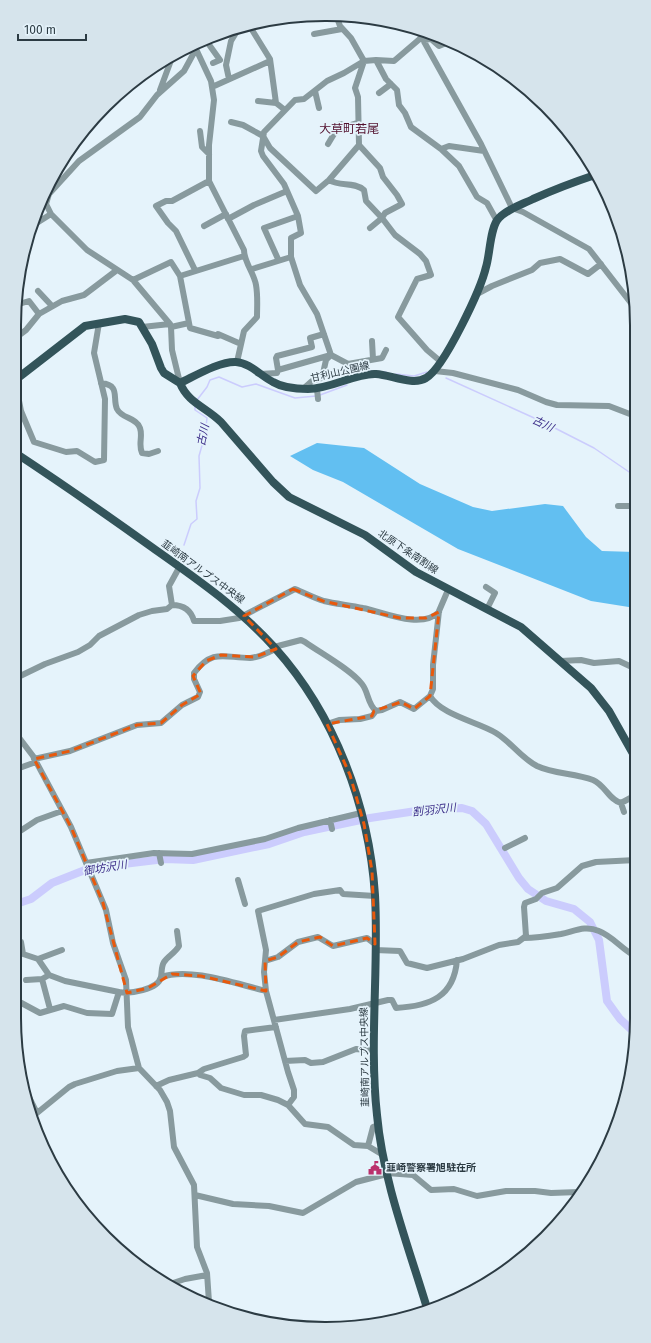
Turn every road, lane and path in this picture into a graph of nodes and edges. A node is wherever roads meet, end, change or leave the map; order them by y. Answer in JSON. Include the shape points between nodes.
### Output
{"nodes":[{"id":1,"x":339,"y":22,"type":"edge"},
{"id":2,"x":342,"y":29,"type":"junction"},
{"id":3,"x":252,"y":30,"type":"edge"},
{"id":4,"x":314,"y":34,"type":"dead end"},
{"id":5,"x":235,"y":35,"type":"edge"},
{"id":6,"x":423,"y":39,"type":"junction"},
{"id":7,"x":428,"y":39,"type":"edge"},
{"id":8,"x":431,"y":40,"type":"edge"},
{"id":9,"x":209,"y":44,"type":"edge"},
{"id":10,"x":443,"y":44,"type":"edge"},
{"id":11,"x":196,"y":50,"type":"joint"},
{"id":12,"x":376,"y":60,"type":"junction"},
{"id":13,"x":270,"y":61,"type":"junction"},
{"id":14,"x":364,"y":61,"type":"junction"},
{"id":15,"x":170,"y":64,"type":"edge"},
{"id":16,"x":213,"y":64,"type":"dead end"},
{"id":17,"x":229,"y":79,"type":"junction"},
{"id":18,"x":391,"y":84,"type":"junction"},
{"id":19,"x":212,"y":88,"type":"junction"},
{"id":20,"x":315,"y":91,"type":"junction"},
{"id":21,"x":159,"y":93,"type":"junction"},
{"id":22,"x":379,"y":93,"type":"dead end"},
{"id":23,"x":258,"y":101,"type":"dead end"},
{"id":24,"x":276,"y":103,"type":"junction"},
{"id":25,"x":319,"y":108,"type":"dead end"},
{"id":26,"x":285,"y":110,"type":"junction"},
{"id":27,"x":231,"y":122,"type":"dead end"},
{"id":28,"x":358,"y":123,"type":"junction"},
{"id":29,"x":200,"y":131,"type":"dead end"},
{"id":30,"x":263,"y":136,"type":"junction"},
{"id":31,"x":328,"y":144,"type":"dead end"},
{"id":32,"x":359,"y":145,"type":"junction"},
{"id":33,"x":441,"y":148,"type":"junction"},
{"id":34,"x":484,"y":151,"type":"junction"},
{"id":35,"x":209,"y":154,"type":"junction"},
{"id":36,"x":591,"y":176,"type":"edge"},
{"id":37,"x":329,"y":180,"type":"junction"},
{"id":38,"x":209,"y":181,"type":"junction"},
{"id":39,"x":52,"y":190,"type":"edge"},
{"id":40,"x":287,"y":191,"type":"junction"},
{"id":41,"x":46,"y":204,"type":"edge"},
{"id":42,"x":512,"y":208,"type":"junction"},
{"id":43,"x":51,"y":214,"type":"junction"},
{"id":44,"x":227,"y":216,"type":"junction"},
{"id":45,"x":298,"y":216,"type":"junction"},
{"id":46,"x":382,"y":218,"type":"junction"},
{"id":47,"x":497,"y":220,"type":"junction"},
{"id":48,"x":39,"y":221,"type":"edge"},
{"id":49,"x":204,"y":226,"type":"dead end"},
{"id":50,"x":370,"y":228,"type":"dead end"},
{"id":51,"x":244,"y":256,"type":"junction"},
{"id":52,"x":291,"y":257,"type":"junction"},
{"id":53,"x":278,"y":259,"type":"junction"},
{"id":54,"x":601,"y":264,"type":"junction"},
{"id":55,"x":252,"y":269,"type":"junction"},
{"id":56,"x":117,"y":270,"type":"junction"},
{"id":57,"x":195,"y":270,"type":"junction"},
{"id":58,"x":180,"y":276,"type":"junction"},
{"id":59,"x":134,"y":280,"type":"junction"},
{"id":60,"x":38,"y":291,"type":"dead end"},
{"id":61,"x":477,"y":294,"type":"junction"},
{"id":62,"x":628,"y":300,"type":"edge"},
{"id":63,"x":22,"y":303,"type":"edge"},
{"id":64,"x":52,"y":306,"type":"junction"},
{"id":65,"x":39,"y":314,"type":"junction"},
{"id":66,"x":99,"y":323,"type":"junction"},
{"id":67,"x":189,"y":323,"type":"junction"},
{"id":68,"x":170,"y":325,"type":"junction"},
{"id":69,"x":142,"y":326,"type":"junction"},
{"id":70,"x":21,"y":334,"type":"edge"},
{"id":71,"x":324,"y":334,"type":"junction"},
{"id":72,"x":372,"y":341,"type":"dead end"},
{"id":73,"x":241,"y":344,"type":"junction"},
{"id":74,"x":386,"y":350,"type":"dead end"},
{"id":75,"x":331,"y":356,"type":"junction"},
{"id":76,"x":373,"y":359,"type":"junction"},
{"id":77,"x":440,"y":361,"type":"junction"},
{"id":78,"x":237,"y":362,"type":"junction"},
{"id":79,"x":278,"y":370,"type":"junction"},
{"id":80,"x":435,"y":371,"type":"junction"},
{"id":81,"x":21,"y":373,"type":"edge"},
{"id":82,"x":259,"y":374,"type":"junction"},
{"id":83,"x":102,"y":383,"type":"junction"},
{"id":84,"x":180,"y":383,"type":"junction"},
{"id":85,"x":303,"y":389,"type":"junction"},
{"id":86,"x":21,"y":411,"type":"edge"},
{"id":87,"x":630,"y":414,"type":"edge"},
{"id":88,"x":158,"y":451,"type":"dead end"},
{"id":89,"x":21,"y":457,"type":"edge"},
{"id":90,"x":618,"y":506,"type":"dead end"},
{"id":91,"x":630,"y":506,"type":"edge"},
{"id":92,"x":180,"y":566,"type":"junction"},
{"id":93,"x":486,"y":587,"type":"dead end"},
{"id":94,"x":448,"y":590,"type":"junction"},
{"id":95,"x":172,"y":605,"type":"junction"},
{"id":96,"x":487,"y":609,"type":"junction"},
{"id":97,"x":439,"y":612,"type":"junction"},
{"id":98,"x":244,"y":616,"type":"junction"},
{"id":99,"x":275,"y":648,"type":"junction"},
{"id":100,"x":560,"y":661,"type":"junction"},
{"id":101,"x":630,"y":666,"type":"edge"},
{"id":102,"x":21,"y":676,"type":"edge"},
{"id":103,"x":430,"y":696,"type":"junction"},
{"id":104,"x":376,"y":711,"type":"junction"},
{"id":105,"x":327,"y":724,"type":"junction"},
{"id":106,"x":21,"y":740,"type":"edge"},
{"id":107,"x":630,"y":748,"type":"edge"},
{"id":108,"x":35,"y":761,"type":"junction"},
{"id":109,"x":21,"y":767,"type":"edge"},
{"id":110,"x":630,"y":797,"type":"edge"},
{"id":111,"x":620,"y":803,"type":"junction"},
{"id":112,"x":62,"y":811,"type":"junction"},
{"id":113,"x":624,"y":812,"type":"dead end"},
{"id":114,"x":362,"y":818,"type":"junction"},
{"id":115,"x":21,"y":830,"type":"edge"},
{"id":116,"x":525,"y":838,"type":"dead end"},
{"id":117,"x":505,"y":848,"type":"dead end"},
{"id":118,"x":630,"y":860,"type":"edge"},
{"id":119,"x":86,"y":863,"type":"junction"},
{"id":120,"x":238,"y":880,"type":"dead end"},
{"id":121,"x":375,"y":896,"type":"junction"},
{"id":122,"x":245,"y":904,"type":"dead end"},
{"id":123,"x":177,"y":931,"type":"dead end"},
{"id":124,"x":524,"y":938,"type":"junction"},
{"id":125,"x":21,"y":942,"type":"edge"},
{"id":126,"x":375,"y":947,"type":"junction"},
{"id":127,"x":62,"y":950,"type":"dead end"},
{"id":128,"x":630,"y":953,"type":"edge"},
{"id":129,"x":38,"y":959,"type":"junction"},
{"id":130,"x":457,"y":960,"type":"junction"},
{"id":131,"x":265,"y":961,"type":"junction"},
{"id":132,"x":49,"y":974,"type":"junction"},
{"id":133,"x":161,"y":977,"type":"junction"},
{"id":134,"x":42,"y":979,"type":"junction"},
{"id":135,"x":26,"y":980,"type":"dead end"},
{"id":136,"x":266,"y":991,"type":"junction"},
{"id":137,"x":119,"y":992,"type":"junction"},
{"id":138,"x":127,"y":993,"type":"junction"},
{"id":139,"x":21,"y":1003,"type":"edge"},
{"id":140,"x":374,"y":1003,"type":"junction"},
{"id":141,"x":50,"y":1009,"type":"junction"},
{"id":142,"x":274,"y":1020,"type":"junction"},
{"id":143,"x":276,"y":1027,"type":"junction"},
{"id":144,"x":374,"y":1051,"type":"junction"},
{"id":145,"x":285,"y":1062,"type":"junction"},
{"id":146,"x":139,"y":1068,"type":"junction"},
{"id":147,"x":198,"y":1073,"type":"junction"},
{"id":148,"x":156,"y":1086,"type":"junction"},
{"id":149,"x":288,"y":1105,"type":"junction"},
{"id":150,"x":35,"y":1110,"type":"edge"},
{"id":151,"x":378,"y":1125,"type":"junction"},
{"id":152,"x":368,"y":1146,"type":"junction"},
{"id":153,"x":383,"y":1155,"type":"junction"},
{"id":154,"x":387,"y":1173,"type":"junction"},
{"id":155,"x":575,"y":1192,"type":"edge"},
{"id":156,"x":195,"y":1195,"type":"junction"},
{"id":157,"x":207,"y":1275,"type":"junction"},
{"id":158,"x":176,"y":1283,"type":"edge"},
{"id":159,"x":209,"y":1299,"type":"edge"},
{"id":160,"x":426,"y":1305,"type":"edge"}],
"edges":[{"from":1,"to":2,"type":"street"},
{"from":2,"to":4,"type":"street"},
{"from":2,"to":14,"type":"street","via":[[351,38]]},
{"from":3,"to":13,"type":"street"},
{"from":5,"to":17,"type":"street","via":[[226,65]]},
{"from":6,"to":7,"type":"street"},
{"from":6,"to":12,"type":"street","via":[[394,62]]},
{"from":6,"to":34,"type":"street"},
{"from":8,"to":10,"type":"street","via":[[439,46]]},
{"from":9,"to":16,"type":"street","via":[[220,60]]},
{"from":11,"to":19,"type":"street"},
{"from":11,"to":21,"type":"street","via":[[184,71]]},
{"from":12,"to":14,"type":"street"},
{"from":12,"to":18,"type":"street"},
{"from":13,"to":17,"type":"street"},
{"from":13,"to":24,"type":"street"},
{"from":14,"to":20,"type":"street","via":[[327,81]]},
{"from":14,"to":28,"type":"street","via":[[355,88],[358,98]]},
{"from":15,"to":21,"type":"street"},
{"from":17,"to":19,"type":"street"},
{"from":18,"to":22,"type":"street"},
{"from":18,"to":33,"type":"street","via":[[396,90],[399,105],[411,127]]},
{"from":19,"to":35,"type":"street","via":[[214,100]]},
{"from":20,"to":25,"type":"street"},
{"from":20,"to":26,"type":"street","via":[[304,99],[295,100]]},
{"from":21,"to":39,"type":"street","via":[[140,117],[79,161]]},
{"from":23,"to":24,"type":"street"},
{"from":24,"to":26,"type":"street"},
{"from":26,"to":30,"type":"street"},
{"from":27,"to":30,"type":"street","via":[[243,125]]},
{"from":28,"to":31,"type":"street","via":[[346,126],[340,124]]},
{"from":28,"to":32,"type":"street"},
{"from":29,"to":35,"type":"street","via":[[202,147]]},
{"from":30,"to":37,"type":"street","via":[[270,148],[316,191]]},
{"from":30,"to":40,"type":"street","via":[[263,156]]},
{"from":32,"to":37,"type":"street"},
{"from":32,"to":46,"type":"street","via":[[380,168],[383,177],[402,204],[385,213]]},
{"from":33,"to":34,"type":"street","via":[[449,146]]},
{"from":33,"to":47,"type":"street","via":[[459,166],[478,197],[487,203]]},
{"from":34,"to":42,"type":"street"},
{"from":35,"to":38,"type":"street"},
{"from":36,"to":42,"type":"main road"},
{"from":37,"to":46,"type":"street","via":[[337,184],[352,184],[364,190],[369,206]]},
{"from":38,"to":44,"type":"street"},
{"from":38,"to":57,"type":"street","via":[[172,201],[156,206],[176,231]]},
{"from":40,"to":44,"type":"street"},
{"from":40,"to":45,"type":"street"},
{"from":41,"to":43,"type":"street"},
{"from":42,"to":47,"type":"main road"},
{"from":42,"to":54,"type":"street","via":[[583,244]]},
{"from":43,"to":48,"type":"street"},
{"from":43,"to":56,"type":"street","via":[[87,250]]},
{"from":44,"to":49,"type":"street"},
{"from":44,"to":51,"type":"street","via":[[244,250]]},
{"from":45,"to":52,"type":"street","via":[[301,233],[291,238]]},
{"from":45,"to":53,"type":"street","via":[[264,228]]},
{"from":46,"to":50,"type":"street"},
{"from":46,"to":77,"type":"street","via":[[396,235],[426,261],[431,275],[417,279],[398,317]]},
{"from":47,"to":61,"type":"main road"},
{"from":51,"to":55,"type":"street"},
{"from":51,"to":57,"type":"street"},
{"from":52,"to":53,"type":"street"},
{"from":52,"to":71,"type":"street","via":[[300,285]]},
{"from":53,"to":55,"type":"street"},
{"from":54,"to":61,"type":"street","via":[[588,274],[560,259],[540,263],[532,270]]},
{"from":54,"to":62,"type":"street"},
{"from":55,"to":73,"type":"street","via":[[256,285],[257,317],[246,326]]},
{"from":56,"to":59,"type":"street"},
{"from":56,"to":64,"type":"street","via":[[84,295]]},
{"from":57,"to":58,"type":"street"},
{"from":58,"to":59,"type":"street","via":[[171,262]]},
{"from":58,"to":67,"type":"street"},
{"from":59,"to":68,"type":"street"},
{"from":60,"to":64,"type":"street"},
{"from":61,"to":77,"type":"main road"},
{"from":63,"to":65,"type":"street","via":[[28,301]]},
{"from":64,"to":65,"type":"street"},
{"from":65,"to":70,"type":"street"},
{"from":66,"to":69,"type":"main road","via":[[125,319],[139,322]]},
{"from":66,"to":81,"type":"main road","via":[[85,326]]},
{"from":66,"to":83,"type":"street","via":[[94,353]]},
{"from":67,"to":68,"type":"street"},
{"from":67,"to":73,"type":"street","via":[[190,328]]},
{"from":68,"to":69,"type":"street"},
{"from":68,"to":84,"type":"street","via":[[172,350]]},
{"from":69,"to":84,"type":"main road","via":[[160,368]]},
{"from":71,"to":75,"type":"street"},
{"from":71,"to":79,"type":"street","via":[[307,337],[312,347],[277,356]]},
{"from":72,"to":76,"type":"street"},
{"from":73,"to":78,"type":"street"},
{"from":74,"to":76,"type":"street","via":[[382,358]]},
{"from":75,"to":76,"type":"street","via":[[348,364]]},
{"from":75,"to":79,"type":"street"},
{"from":75,"to":85,"type":"street","via":[[326,360],[322,378],[312,381]]},
{"from":77,"to":80,"type":"main road"},
{"from":78,"to":82,"type":"main road","name":"甘利山公園線","via":[[245,364]]},
{"from":78,"to":84,"type":"main road","via":[[220,365]]},
{"from":79,"to":82,"type":"street","via":[[277,373]]},
{"from":80,"to":85,"type":"main road","name":"甘利山公園線","via":[[425,379],[419,380],[370,374],[317,393]]},
{"from":80,"to":87,"type":"street","via":[[460,374],[518,390],[557,405],[609,406]]},
{"from":82,"to":85,"type":"main road","name":"甘利山公園線","via":[[274,383]]},
{"from":83,"to":86,"type":"street","via":[[105,399],[104,460],[95,462],[77,451],[66,452],[34,442]]},
{"from":83,"to":88,"type":"street","via":[[113,388],[116,393],[116,406],[120,412],[139,425],[142,433],[142,453]]},
{"from":84,"to":94,"type":"main road","name":"北原下条南割線","via":[[189,399],[221,422],[273,482],[290,497],[365,535],[416,572]]},
{"from":89,"to":92,"type":"main road","name":"韮崎南アルプス中央線"},
{"from":90,"to":91,"type":"street"},
{"from":92,"to":95,"type":"street","via":[[169,586]]},
{"from":92,"to":98,"type":"main road","name":"韮崎南アルプス中央線"},
{"from":93,"to":96,"type":"street","via":[[495,593]]},
{"from":94,"to":96,"type":"main road","name":"北原下条南割線"},
{"from":94,"to":97,"type":"street"},
{"from":95,"to":98,"type":"street","via":[[183,607],[194,621],[220,621]]},
{"from":95,"to":102,"type":"street","via":[[167,609],[139,615],[99,636],[78,652]]},
{"from":96,"to":100,"type":"main road","name":"北原下条南割線","via":[[521,627]]},
{"from":97,"to":98,"type":"street","via":[[426,618],[400,618],[323,601],[293,589],[281,598]]},
{"from":97,"to":103,"type":"street","via":[[433,688]]},
{"from":98,"to":99,"type":"main road","name":"韮崎南アルプス中央線"},
{"from":99,"to":104,"type":"street","via":[[301,640],[305,642],[344,668],[362,684],[370,704]]},
{"from":99,"to":105,"type":"main road","name":"韮崎南アルプス中央線","via":[[302,683]]},
{"from":99,"to":108,"type":"street","via":[[250,658],[221,655],[206,662],[194,673],[200,692],[198,696],[182,705],[161,723],[137,725],[70,751]]},
{"from":100,"to":101,"type":"street","via":[[581,660],[594,663],[619,660]]},
{"from":100,"to":107,"type":"main road","name":"北原下条南割線","via":[[591,688],[609,711]]},
{"from":103,"to":104,"type":"street","via":[[414,709],[400,702]]},
{"from":103,"to":111,"type":"street","via":[[450,712],[498,734],[536,765],[593,780]]},
{"from":104,"to":105,"type":"street","via":[[372,716]]},
{"from":105,"to":114,"type":"main road","name":"韮崎南アルプス中央線","via":[[350,775]]},
{"from":106,"to":108,"type":"street"},
{"from":108,"to":109,"type":"street"},
{"from":108,"to":112,"type":"street"},
{"from":110,"to":111,"type":"street"},
{"from":111,"to":113,"type":"street"},
{"from":112,"to":115,"type":"street","via":[[37,820]]},
{"from":112,"to":119,"type":"street"},
{"from":114,"to":119,"type":"street","via":[[192,854]]},
{"from":114,"to":121,"type":"main road","name":"韮崎南アルプス中央線"},
{"from":116,"to":117,"type":"street"},
{"from":118,"to":124,"type":"street","via":[[596,862],[582,866],[557,888],[525,903]]},
{"from":119,"to":138,"type":"street","via":[[106,910],[113,943],[126,980]]},
{"from":120,"to":122,"type":"street"},
{"from":121,"to":126,"type":"main road","name":"韮崎南アルプス中央線"},
{"from":121,"to":131,"type":"street","via":[[343,894],[340,890],[314,894],[260,909],[258,913],[266,950]]},
{"from":123,"to":133,"type":"street","via":[[179,946],[162,965]]},
{"from":124,"to":128,"type":"street","via":[[560,934],[585,927],[613,937]]},
{"from":124,"to":130,"type":"street"},
{"from":125,"to":129,"type":"street","via":[[23,954]]},
{"from":126,"to":130,"type":"street","via":[[400,951],[407,963],[427,968]]},
{"from":126,"to":131,"type":"street","via":[[367,938],[333,946],[318,937],[298,942],[278,957]]},
{"from":126,"to":140,"type":"main road","name":"韮崎南アルプス中央線"},
{"from":127,"to":129,"type":"street"},
{"from":129,"to":132,"type":"street"},
{"from":130,"to":140,"type":"street","via":[[453,981],[439,997],[404,1008],[396,1008],[392,1000]]},
{"from":131,"to":136,"type":"street"},
{"from":132,"to":134,"type":"street"},
{"from":132,"to":137,"type":"street","via":[[65,981]]},
{"from":133,"to":136,"type":"street","via":[[177,974],[201,976]]},
{"from":133,"to":138,"type":"street","via":[[156,984]]},
{"from":134,"to":135,"type":"street"},
{"from":134,"to":141,"type":"street"},
{"from":136,"to":142,"type":"street"},
{"from":137,"to":138,"type":"street"},
{"from":137,"to":141,"type":"street","via":[[112,1014],[87,1012],[64,1006]]},
{"from":138,"to":146,"type":"street","via":[[128,1027]]},
{"from":139,"to":141,"type":"street","via":[[40,1013]]},
{"from":140,"to":142,"type":"street"},
{"from":140,"to":144,"type":"main road","name":"韮崎南アルプス中央線"},
{"from":142,"to":143,"type":"street"},
{"from":143,"to":145,"type":"street"},
{"from":143,"to":147,"type":"street","via":[[246,1031],[246,1055]]},
{"from":144,"to":145,"type":"street","via":[[356,1049],[323,1062]]},
{"from":144,"to":151,"type":"main road","name":"韮崎南アルプス中央線"},
{"from":145,"to":149,"type":"street","via":[[294,1090],[294,1097]]},
{"from":146,"to":148,"type":"street"},
{"from":146,"to":150,"type":"street","via":[[117,1071],[75,1084],[37,1113]]},
{"from":147,"to":148,"type":"street","via":[[175,1078]]},
{"from":147,"to":149,"type":"street","via":[[210,1078],[221,1088],[244,1095],[261,1095]]},
{"from":148,"to":156,"type":"street","via":[[167,1102],[174,1147],[194,1185]]},
{"from":149,"to":152,"type":"street","via":[[305,1124],[328,1127],[354,1145]]},
{"from":151,"to":152,"type":"street","via":[[373,1127]]},
{"from":151,"to":153,"type":"main road","name":"韮崎南アルプス中央線"},
{"from":152,"to":153,"type":"street"},
{"from":153,"to":154,"type":"main road","name":"韮崎南アルプス中央線"},
{"from":154,"to":155,"type":"street","via":[[413,1175],[427,1189],[454,1189],[473,1196],[506,1191]]},
{"from":154,"to":156,"type":"street","via":[[356,1182],[303,1213],[269,1206],[233,1204]]},
{"from":154,"to":160,"type":"main road","name":"韮崎南アルプス中央線"},
{"from":156,"to":157,"type":"street","via":[[197,1247]]},
{"from":157,"to":158,"type":"street"},
{"from":157,"to":159,"type":"street"}]}
